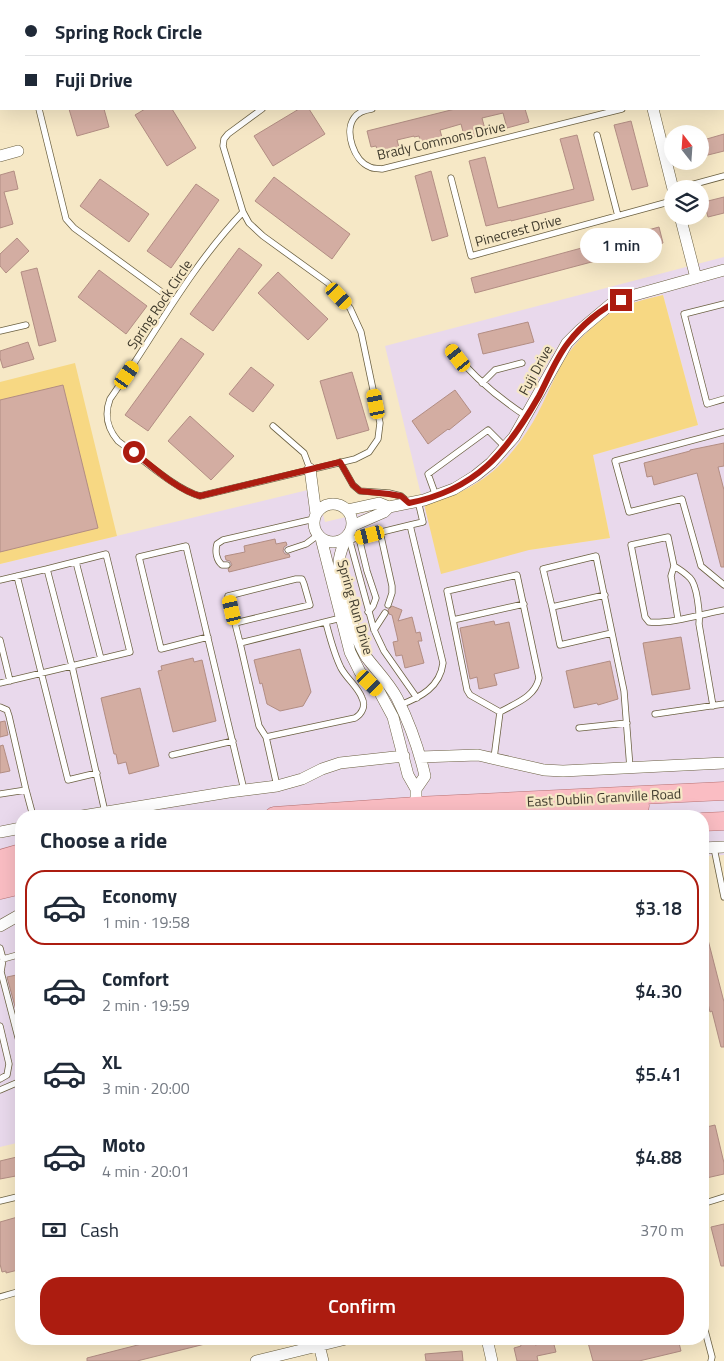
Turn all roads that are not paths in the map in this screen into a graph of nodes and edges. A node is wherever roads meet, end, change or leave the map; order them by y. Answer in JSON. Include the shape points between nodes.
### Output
{"nodes":[{"id":1,"x":39,"y":110,"type":"edge"},
{"id":2,"x":261,"y":110,"type":"edge"},
{"id":3,"x":368,"y":110,"type":"edge"},
{"id":4,"x":618,"y":110,"type":"edge"},
{"id":5,"x":653,"y":110,"type":"edge"},
{"id":6,"x":597,"y":135,"type":"dead end"},
{"id":7,"x":18,"y":151,"type":"dead end"},
{"id":8,"x":0,"y":156,"type":"edge"},
{"id":9,"x":724,"y":176,"type":"edge"},
{"id":10,"x":451,"y":178,"type":"dead end"},
{"id":11,"x":673,"y":180,"type":"edge"},
{"id":12,"x":709,"y":180,"type":"edge"},
{"id":13,"x":664,"y":203,"type":"edge"},
{"id":14,"x":243,"y":212,"type":"junction"},
{"id":15,"x":618,"y":216,"type":"junction"},
{"id":16,"x":682,"y":225,"type":"edge"},
{"id":17,"x":724,"y":270,"type":"edge"},
{"id":18,"x":696,"y":278,"type":"junction"},
{"id":19,"x":174,"y":301,"type":"junction"},
{"id":20,"x":724,"y":304,"type":"edge"},
{"id":21,"x":26,"y":325,"type":"dead end"},
{"id":22,"x":0,"y":331,"type":"edge"},
{"id":23,"x":450,"y":348,"type":"dead end"},
{"id":24,"x":522,"y":363,"type":"dead end"},
{"id":25,"x":482,"y":383,"type":"junction"},
{"id":26,"x":724,"y":399,"type":"edge"},
{"id":27,"x":526,"y":416,"type":"junction"},
{"id":28,"x":273,"y":426,"type":"dead end"},
{"id":29,"x":724,"y":432,"type":"edge"},
{"id":30,"x":506,"y":447,"type":"junction"},
{"id":31,"x":340,"y":462,"type":"junction"},
{"id":32,"x":310,"y":469,"type":"junction"},
{"id":33,"x":312,"y":485,"type":"junction"},
{"id":34,"x":436,"y":496,"type":"junction"},
{"id":35,"x":414,"y":502,"type":"junction"},
{"id":36,"x":331,"y":504,"type":"junction"},
{"id":37,"x":389,"y":507,"type":"junction"},
{"id":38,"x":347,"y":510,"type":"junction"},
{"id":39,"x":315,"y":517,"type":"junction"},
{"id":40,"x":410,"y":525,"type":"junction"},
{"id":41,"x":352,"y":526,"type":"junction"},
{"id":42,"x":380,"y":532,"type":"junction"},
{"id":43,"x":320,"y":536,"type":"junction"},
{"id":44,"x":346,"y":538,"type":"junction"},
{"id":45,"x":359,"y":538,"type":"junction"},
{"id":46,"x":288,"y":550,"type":"dead end"},
{"id":47,"x":76,"y":562,"type":"junction"},
{"id":48,"x":227,"y":565,"type":"dead end"},
{"id":49,"x":674,"y":566,"type":"junction"},
{"id":50,"x":47,"y":569,"type":"junction"},
{"id":51,"x":18,"y":576,"type":"junction"},
{"id":52,"x":0,"y":580,"type":"edge"},
{"id":53,"x":724,"y":585,"type":"edge"},
{"id":54,"x":604,"y":595,"type":"junction"},
{"id":55,"x":524,"y":604,"type":"junction"},
{"id":56,"x":388,"y":605,"type":"dead end"},
{"id":57,"x":552,"y":607,"type":"junction"},
{"id":58,"x":724,"y":610,"type":"edge"},
{"id":59,"x":368,"y":612,"type":"junction"},
{"id":60,"x":385,"y":613,"type":"dead end"},
{"id":61,"x":700,"y":615,"type":"junction"},
{"id":62,"x":341,"y":618,"type":"junction"},
{"id":63,"x":678,"y":619,"type":"junction"},
{"id":64,"x":453,"y":620,"type":"junction"},
{"id":65,"x":235,"y":623,"type":"junction"},
{"id":66,"x":326,"y":623,"type":"junction"},
{"id":67,"x":374,"y":630,"type":"junction"},
{"id":68,"x":612,"y":633,"type":"junction"},
{"id":69,"x":208,"y":637,"type":"junction"},
{"id":70,"x":0,"y":640,"type":"edge"},
{"id":71,"x":240,"y":643,"type":"junction"},
{"id":72,"x":101,"y":659,"type":"junction"},
{"id":73,"x":72,"y":666,"type":"junction"},
{"id":74,"x":42,"y":673,"type":"junction"},
{"id":75,"x":10,"y":681,"type":"junction"},
{"id":76,"x":0,"y":683,"type":"edge"},
{"id":77,"x":417,"y":698,"type":"junction"},
{"id":78,"x":724,"y":704,"type":"edge"},
{"id":79,"x":400,"y":705,"type":"junction"},
{"id":80,"x":713,"y":706,"type":"junction"},
{"id":81,"x":0,"y":707,"type":"edge"},
{"id":82,"x":500,"y":712,"type":"junction"},
{"id":83,"x":655,"y":714,"type":"dead end"},
{"id":84,"x":627,"y":723,"type":"junction"},
{"id":85,"x":579,"y":728,"type":"dead end"},
{"id":86,"x":266,"y":737,"type":"junction"},
{"id":87,"x":232,"y":741,"type":"junction"},
{"id":88,"x":172,"y":755,"type":"dead end"},
{"id":89,"x":404,"y":756,"type":"junction"},
{"id":90,"x":420,"y":757,"type":"junction"},
{"id":91,"x":494,"y":758,"type":"junction"},
{"id":92,"x":724,"y":763,"type":"edge"},
{"id":93,"x":630,"y":768,"type":"junction"},
{"id":94,"x":97,"y":773,"type":"junction"},
{"id":95,"x":277,"y":786,"type":"junction"},
{"id":96,"x":26,"y":790,"type":"junction"},
{"id":97,"x":244,"y":790,"type":"junction"},
{"id":98,"x":724,"y":791,"type":"edge"},
{"id":99,"x":0,"y":794,"type":"edge"},
{"id":100,"x":416,"y":804,"type":"edge"},
{"id":101,"x":31,"y":810,"type":"edge"},
{"id":102,"x":105,"y":810,"type":"edge"},
{"id":103,"x":118,"y":810,"type":"edge"},
{"id":104,"x":345,"y":810,"type":"edge"},
{"id":105,"x":604,"y":810,"type":"edge"},
{"id":106,"x":724,"y":821,"type":"edge"},
{"id":107,"x":709,"y":822,"type":"edge"},
{"id":108,"x":15,"y":829,"type":"edge"},
{"id":109,"x":0,"y":832,"type":"edge"},
{"id":110,"x":713,"y":848,"type":"edge"},
{"id":111,"x":15,"y":855,"type":"edge"},
{"id":112,"x":0,"y":859,"type":"edge"},
{"id":113,"x":15,"y":870,"type":"edge"},
{"id":114,"x":0,"y":874,"type":"edge"},
{"id":115,"x":15,"y":886,"type":"edge"},
{"id":116,"x":0,"y":890,"type":"edge"},
{"id":117,"x":724,"y":897,"type":"edge"},
{"id":118,"x":15,"y":917,"type":"edge"},
{"id":119,"x":0,"y":926,"type":"edge"},
{"id":120,"x":0,"y":948,"type":"edge"},
{"id":121,"x":15,"y":956,"type":"edge"},
{"id":122,"x":3,"y":959,"type":"junction"},
{"id":123,"x":0,"y":1026,"type":"edge"},
{"id":124,"x":15,"y":1026,"type":"edge"},
{"id":125,"x":7,"y":1054,"type":"junction"},
{"id":126,"x":0,"y":1055,"type":"edge"},
{"id":127,"x":0,"y":1079,"type":"edge"},
{"id":128,"x":15,"y":1084,"type":"edge"},
{"id":129,"x":0,"y":1090,"type":"edge"},
{"id":130,"x":15,"y":1197,"type":"edge"},
{"id":131,"x":724,"y":1197,"type":"edge"},
{"id":132,"x":0,"y":1201,"type":"edge"},
{"id":133,"x":709,"y":1202,"type":"edge"},
{"id":134,"x":15,"y":1292,"type":"edge"},
{"id":135,"x":0,"y":1296,"type":"edge"},
{"id":136,"x":319,"y":1345,"type":"joint"},
{"id":137,"x":488,"y":1345,"type":"edge"},
{"id":138,"x":709,"y":1345,"type":"edge"},
{"id":139,"x":256,"y":1361,"type":"edge"},
{"id":140,"x":323,"y":1361,"type":"edge"},
{"id":141,"x":492,"y":1361,"type":"edge"},
{"id":142,"x":711,"y":1361,"type":"edge"}],
"edges":[{"from":1,"to":19,"type":"lane","via":[[66,219]]},
{"from":2,"to":14,"type":"lane","via":[[224,140]]},
{"from":3,"to":4,"type":"lane","name":"Brady Commons Drive","via":[[354,118],[351,136],[354,151],[359,160],[370,168],[382,169]]},
{"from":5,"to":11,"type":"street"},
{"from":6,"to":15,"type":"lane"},
{"from":7,"to":8,"type":"street"},
{"from":9,"to":12,"type":"lane"},
{"from":10,"to":15,"type":"lane","name":"Pinecrest Drive","via":[[471,256]]},
{"from":13,"to":15,"type":"lane","name":"Pinecrest Drive"},
{"from":14,"to":19,"type":"lane","name":"Spring Rock Circle"},
{"from":14,"to":31,"type":"lane","via":[[249,224],[263,236],[328,283],[350,308],[361,332],[380,423],[378,439],[369,452]]},
{"from":16,"to":18,"type":"street"},
{"from":17,"to":18,"type":"street","name":"Fuji Drive"},
{"from":18,"to":27,"type":"street","name":"Fuji Drive","via":[[631,296],[611,304],[596,316],[567,343]]},
{"from":19,"to":32,"type":"lane","name":"Spring Rock Circle","via":[[110,399],[106,409],[110,432],[179,486],[200,496]]},
{"from":20,"to":26,"type":"lane","via":[[684,314],[707,404]]},
{"from":21,"to":22,"type":"lane"},
{"from":23,"to":25,"type":"lane"},
{"from":24,"to":25,"type":"lane","via":[[495,370]]},
{"from":25,"to":27,"type":"lane"},
{"from":27,"to":30,"type":"street","name":"Fuji Drive"},
{"from":28,"to":32,"type":"lane","via":[[304,453]]},
{"from":29,"to":53,"type":"lane","via":[[615,461],[628,512],[682,499],[701,566]]},
{"from":30,"to":34,"type":"street","name":"Fuji Drive","via":[[475,476]]},
{"from":30,"to":34,"type":"lane","via":[[488,430],[428,474]]},
{"from":31,"to":32,"type":"lane"},
{"from":31,"to":35,"type":"lane","via":[[360,491],[401,496]]},
{"from":32,"to":33,"type":"street"},
{"from":33,"to":36,"type":"street"},
{"from":33,"to":39,"type":"street"},
{"from":34,"to":35,"type":"street","name":"Fuji Drive"},
{"from":35,"to":37,"type":"street","name":"Fuji Drive"},
{"from":35,"to":40,"type":"lane","via":[[423,522]]},
{"from":36,"to":38,"type":"street"},
{"from":36,"to":39,"type":"street"},
{"from":37,"to":38,"type":"street","name":"Fuji Drive","via":[[379,503]]},
{"from":37,"to":41,"type":"street","name":"Fuji Drive"},
{"from":38,"to":41,"type":"street"},
{"from":39,"to":43,"type":"street","via":[[314,525]]},
{"from":39,"to":48,"type":"lane","via":[[224,540],[217,544],[216,550],[219,562]]},
{"from":40,"to":42,"type":"lane"},
{"from":40,"to":77,"type":"lane","via":[[443,663],[437,682]]},
{"from":41,"to":44,"type":"street"},
{"from":42,"to":45,"type":"lane"},
{"from":42,"to":56,"type":"lane","via":[[392,586]]},
{"from":43,"to":44,"type":"street","via":[[334,542]]},
{"from":43,"to":46,"type":"lane"},
{"from":43,"to":62,"type":"street","name":"Spring Run Drive"},
{"from":44,"to":79,"type":"street","name":"Spring Run Drive","via":[[339,563],[356,636]]},
{"from":45,"to":59,"type":"lane","via":[[376,598]]},
{"from":45,"to":59,"type":"lane","via":[[350,542],[350,546]]},
{"from":47,"to":50,"type":"lane"},
{"from":47,"to":72,"type":"lane"},
{"from":47,"to":72,"type":"lane","via":[[106,554],[130,652]]},
{"from":49,"to":61,"type":"lane","via":[[690,578]]},
{"from":49,"to":63,"type":"lane","via":[[671,576]]},
{"from":49,"to":63,"type":"lane","via":[[668,537],[631,545],[645,618],[656,623]]},
{"from":50,"to":51,"type":"lane"},
{"from":50,"to":73,"type":"lane"},
{"from":51,"to":52,"type":"lane"},
{"from":51,"to":74,"type":"lane"},
{"from":54,"to":57,"type":"lane"},
{"from":54,"to":57,"type":"lane","via":[[596,556],[544,568]]},
{"from":54,"to":68,"type":"lane"},
{"from":55,"to":64,"type":"lane"},
{"from":55,"to":64,"type":"lane","via":[[517,575],[447,591]]},
{"from":55,"to":82,"type":"lane","via":[[540,678],[530,695]]},
{"from":57,"to":68,"type":"lane","via":[[560,645]]},
{"from":58,"to":61,"type":"lane"},
{"from":59,"to":67,"type":"lane"},
{"from":60,"to":67,"type":"lane"},
{"from":61,"to":63,"type":"lane"},
{"from":61,"to":80,"type":"lane"},
{"from":62,"to":66,"type":"lane"},
{"from":62,"to":89,"type":"street","name":"Spring Run Drive","via":[[350,652],[360,672],[378,691],[393,717]]},
{"from":64,"to":82,"type":"lane","via":[[467,690]]},
{"from":65,"to":65,"type":"lane","via":[[228,596],[302,579],[310,605]]},
{"from":65,"to":71,"type":"lane"},
{"from":66,"to":71,"type":"lane"},
{"from":66,"to":86,"type":"lane","via":[[342,670],[362,698],[364,708],[355,718]]},
{"from":67,"to":77,"type":"lane","via":[[384,651]]},
{"from":68,"to":84,"type":"lane"},
{"from":69,"to":69,"type":"lane","via":[[186,546],[138,557],[160,649]]},
{"from":69,"to":87,"type":"lane"},
{"from":70,"to":75,"type":"lane"},
{"from":71,"to":86,"type":"lane","via":[[259,726]]},
{"from":72,"to":73,"type":"lane"},
{"from":73,"to":74,"type":"lane"},
{"from":73,"to":94,"type":"lane"},
{"from":74,"to":75,"type":"lane"},
{"from":74,"to":94,"type":"lane","via":[[68,780]]},
{"from":75,"to":76,"type":"lane"},
{"from":77,"to":79,"type":"lane"},
{"from":78,"to":80,"type":"lane"},
{"from":79,"to":90,"type":"street","name":"Spring Run Drive"},
{"from":80,"to":83,"type":"lane"},
{"from":81,"to":96,"type":"lane","via":[[10,716]]},
{"from":82,"to":91,"type":"lane"},
{"from":84,"to":85,"type":"lane"},
{"from":84,"to":93,"type":"lane"},
{"from":86,"to":95,"type":"lane"},
{"from":87,"to":88,"type":"lane"},
{"from":87,"to":97,"type":"lane"},
{"from":89,"to":95,"type":"street","via":[[340,763]]},
{"from":89,"to":100,"type":"street","name":"Spring Run Drive"},
{"from":90,"to":91,"type":"street","name":"East Dublin Granville Road","via":[[478,755]]},
{"from":90,"to":100,"type":"street","name":"Spring Run Drive","via":[[425,776]]},
{"from":91,"to":93,"type":"street","name":"East Dublin Granville Road","via":[[544,770]]},
{"from":92,"to":93,"type":"street","name":"East Dublin Granville Road"},
{"from":94,"to":102,"type":"lane"},
{"from":95,"to":97,"type":"street"},
{"from":96,"to":99,"type":"lane"},
{"from":96,"to":101,"type":"lane"},
{"from":97,"to":103,"type":"street"},
{"from":98,"to":100,"type":"main road","name":"East Dublin Granville Road"},
{"from":98,"to":105,"type":"main road","via":[[653,805]]},
{"from":100,"to":104,"type":"main road","name":"East Dublin Granville Road"},
{"from":106,"to":107,"type":"main road"},
{"from":108,"to":109,"type":"street"},
{"from":110,"to":117,"type":"lane"},
{"from":111,"to":112,"type":"main road"},
{"from":113,"to":114,"type":"main road"},
{"from":115,"to":116,"type":"main road"},
{"from":118,"to":119,"type":"street"},
{"from":120,"to":122,"type":"lane"},
{"from":121,"to":122,"type":"lane"},
{"from":122,"to":124,"type":"lane","via":[[1,972]]},
{"from":123,"to":125,"type":"lane"},
{"from":125,"to":126,"type":"lane"},
{"from":125,"to":127,"type":"lane","via":[[9,1071]]},
{"from":128,"to":129,"type":"lane"},
{"from":130,"to":132,"type":"lane"},
{"from":131,"to":133,"type":"lane"},
{"from":134,"to":135,"type":"lane"},
{"from":136,"to":139,"type":"street"},
{"from":136,"to":140,"type":"street"},
{"from":137,"to":141,"type":"street"},
{"from":138,"to":142,"type":"lane"}]}
